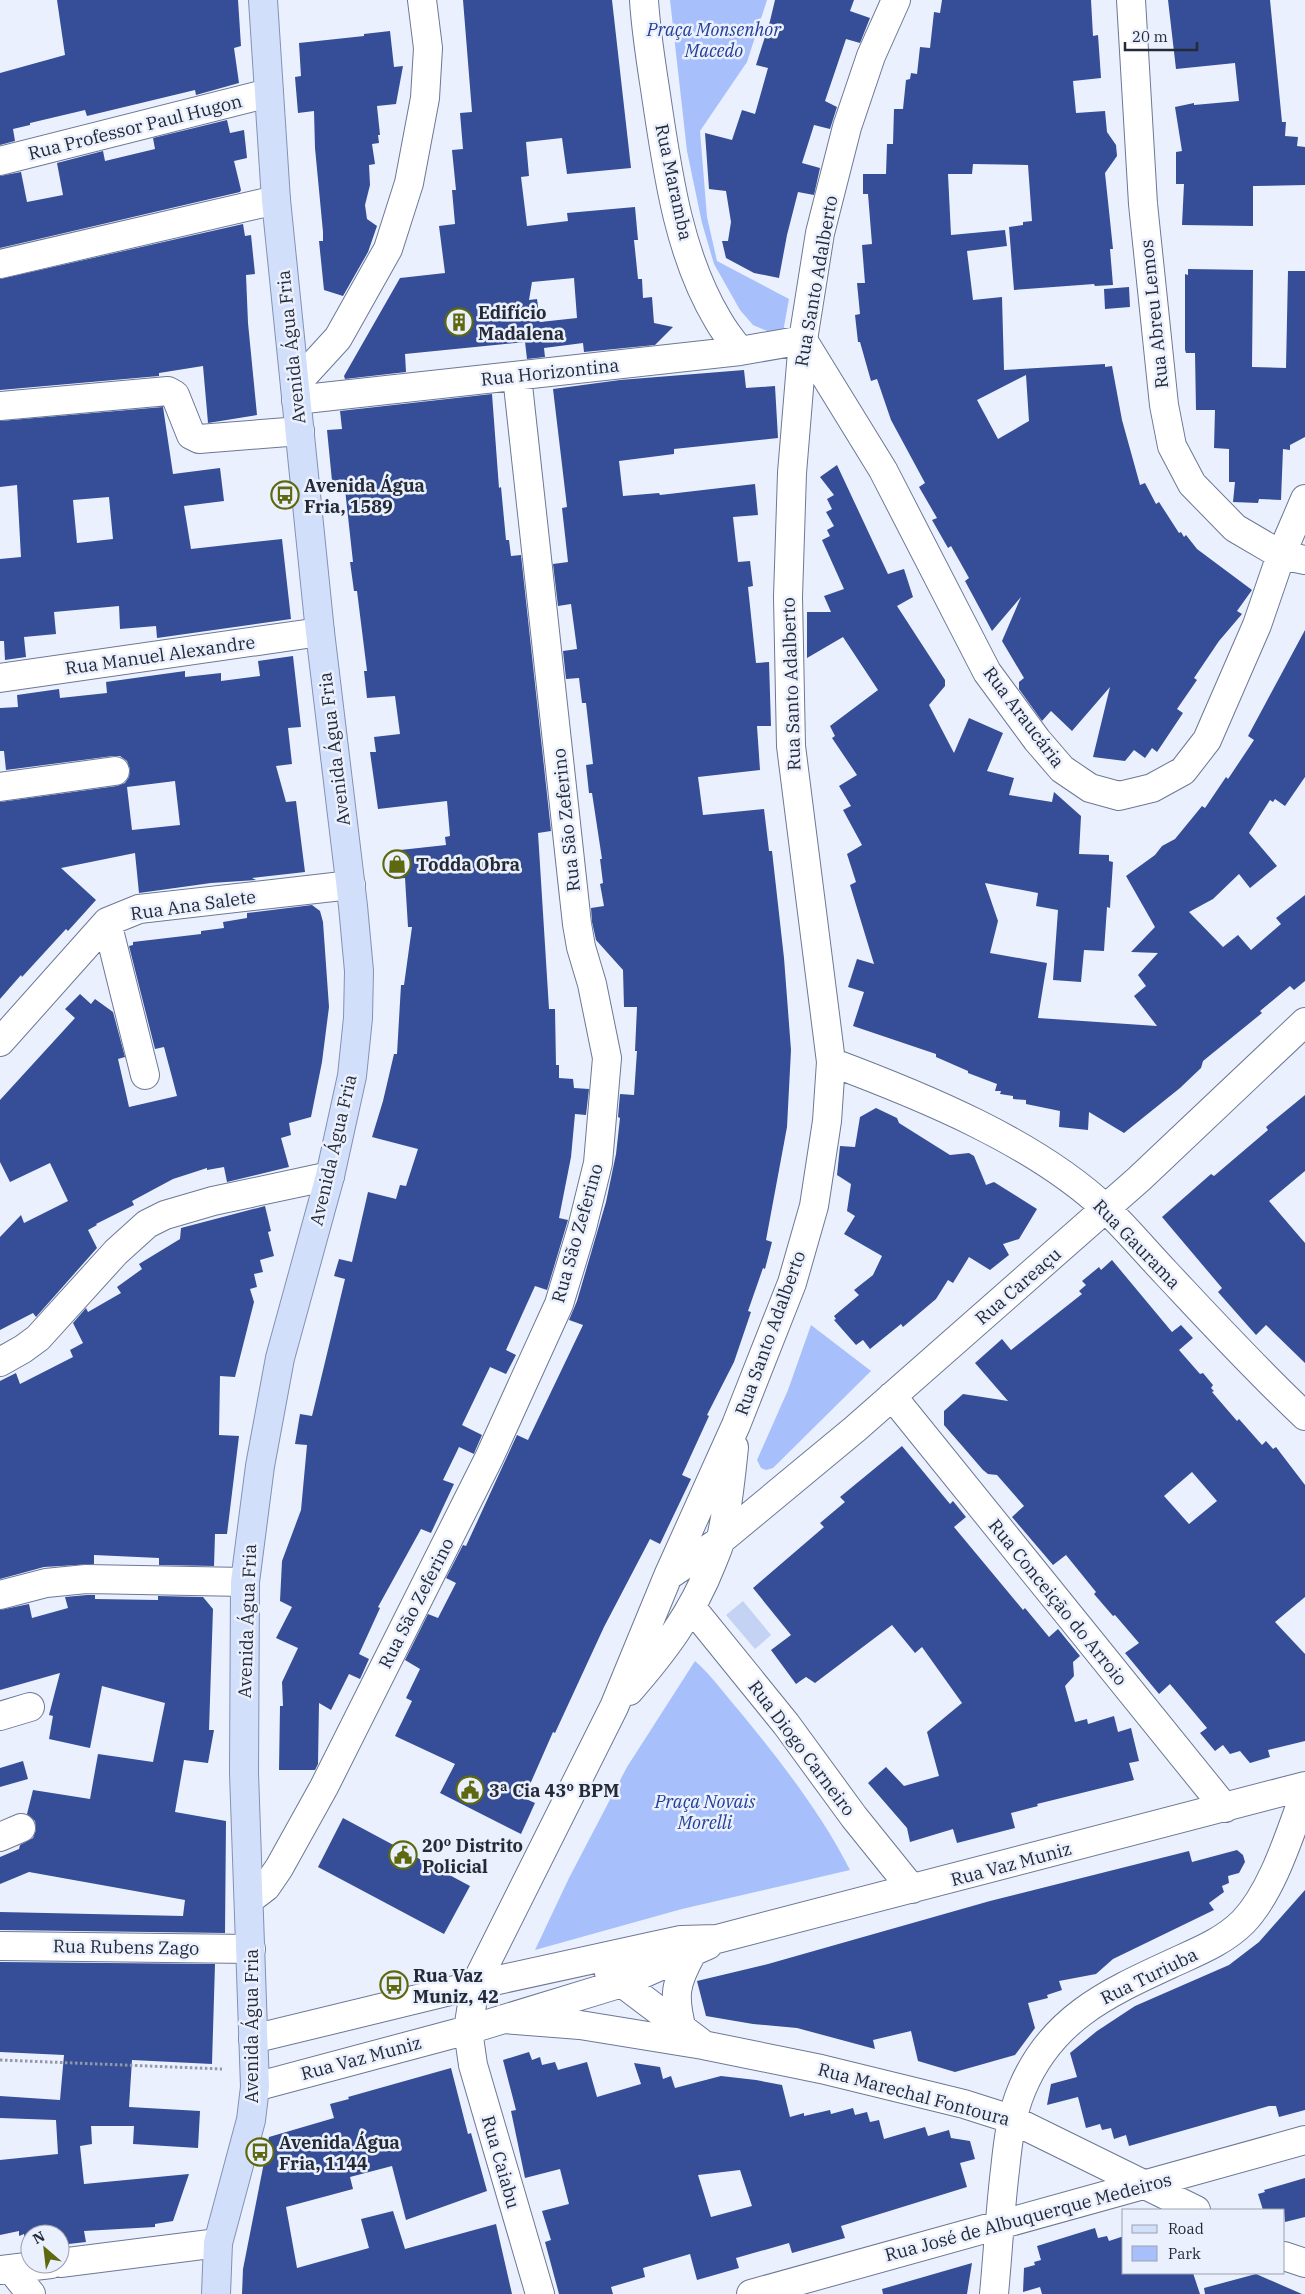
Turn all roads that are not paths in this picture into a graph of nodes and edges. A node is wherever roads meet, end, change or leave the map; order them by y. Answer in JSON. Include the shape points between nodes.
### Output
{"nodes":[{"id":1,"x":263,"y":0,"type":"edge"},
{"id":2,"x":422,"y":0,"type":"edge"},
{"id":3,"x":644,"y":0,"type":"edge"},
{"id":4,"x":896,"y":0,"type":"edge"},
{"id":5,"x":1131,"y":0,"type":"edge"},
{"id":6,"x":270,"y":93,"type":"junction"},
{"id":7,"x":0,"y":161,"type":"edge"},
{"id":8,"x":276,"y":200,"type":"junction"},
{"id":9,"x":0,"y":264,"type":"edge"},
{"id":10,"x":803,"y":340,"type":"junction"},
{"id":11,"x":740,"y":351,"type":"junction"},
{"id":12,"x":517,"y":376,"type":"junction"},
{"id":13,"x":296,"y":392,"type":"junction"},
{"id":14,"x":0,"y":406,"type":"edge"},
{"id":15,"x":300,"y":431,"type":"junction"},
{"id":16,"x":1305,"y":499,"type":"edge"},
{"id":17,"x":1293,"y":557,"type":"edge"},
{"id":18,"x":320,"y":632,"type":"junction"},
{"id":19,"x":0,"y":678,"type":"edge"},
{"id":20,"x":115,"y":771,"type":"dead end"},
{"id":21,"x":0,"y":787,"type":"edge"},
{"id":22,"x":351,"y":885,"type":"junction"},
{"id":23,"x":107,"y":922,"type":"junction"},
{"id":24,"x":1305,"y":1022,"type":"edge"},
{"id":25,"x":0,"y":1042,"type":"edge"},
{"id":26,"x":832,"y":1062,"type":"junction"},
{"id":27,"x":145,"y":1075,"type":"dead end"},
{"id":28,"x":330,"y":1176,"type":"junction"},
{"id":29,"x":1106,"y":1209,"type":"junction"},
{"id":30,"x":0,"y":1362,"type":"edge"},
{"id":31,"x":892,"y":1396,"type":"junction"},
{"id":32,"x":1305,"y":1416,"type":"edge"},
{"id":33,"x":736,"y":1425,"type":"junction"},
{"id":34,"x":721,"y":1540,"type":"junction"},
{"id":35,"x":668,"y":1576,"type":"junction"},
{"id":36,"x":246,"y":1582,"type":"junction"},
{"id":37,"x":0,"y":1595,"type":"edge"},
{"id":38,"x":692,"y":1608,"type":"junction"},
{"id":39,"x":614,"y":1706,"type":"junction"},
{"id":40,"x":30,"y":1707,"type":"dead end"},
{"id":41,"x":0,"y":1716,"type":"edge"},
{"id":42,"x":1305,"y":1786,"type":"edge"},
{"id":43,"x":1305,"y":1793,"type":"edge"},
{"id":44,"x":1225,"y":1808,"type":"junction"},
{"id":45,"x":912,"y":1889,"type":"junction"},
{"id":46,"x":249,"y":1900,"type":"junction"},
{"id":47,"x":717,"y":1939,"type":"junction"},
{"id":48,"x":0,"y":1946,"type":"edge"},
{"id":49,"x":252,"y":1948,"type":"junction"},
{"id":50,"x":692,"y":1953,"type":"junction"},
{"id":51,"x":594,"y":1960,"type":"junction"},
{"id":52,"x":622,"y":1983,"type":"junction"},
{"id":53,"x":475,"y":1985,"type":"junction"},
{"id":54,"x":503,"y":2019,"type":"junction"},
{"id":55,"x":468,"y":2030,"type":"junction"},
{"id":56,"x":693,"y":2037,"type":"junction"},
{"id":57,"x":254,"y":2039,"type":"junction"},
{"id":58,"x":255,"y":2087,"type":"junction"},
{"id":59,"x":1011,"y":2119,"type":"junction"},
{"id":60,"x":1305,"y":2140,"type":"edge"},
{"id":61,"x":1144,"y":2184,"type":"junction"},
{"id":62,"x":1194,"y":2209,"type":"edge"},
{"id":63,"x":998,"y":2224,"type":"junction"},
{"id":64,"x":218,"y":2243,"type":"junction"},
{"id":65,"x":1285,"y":2256,"type":"edge"},
{"id":66,"x":70,"y":2262,"type":"edge"},
{"id":67,"x":1305,"y":2263,"type":"edge"},
{"id":68,"x":20,"y":2267,"type":"edge"},
{"id":69,"x":6,"y":2269,"type":"edge"},
{"id":70,"x":31,"y":2294,"type":"edge"},
{"id":71,"x":216,"y":2294,"type":"edge"},
{"id":72,"x":540,"y":2294,"type":"edge"},
{"id":73,"x":751,"y":2294,"type":"edge"},
{"id":74,"x":994,"y":2294,"type":"edge"}],
"edges":[{"from":1,"to":6,"type":"main road","name":"Avenida Água Fria"},
{"from":2,"to":13,"type":"street","via":[[428,48],[425,98],[409,183],[388,249],[338,338]]},
{"from":3,"to":11,"type":"street","name":"Rua Maramba","via":[[677,215],[695,270],[717,320]]},
{"from":4,"to":10,"type":"street","name":"Rua Santo Adalberto","via":[[871,56],[847,127],[820,233]]},
{"from":5,"to":17,"type":"street","name":"Rua Abreu Lemos","via":[[1143,204],[1164,406],[1172,446],[1192,484],[1235,528]]},
{"from":6,"to":7,"type":"street","name":"Rua Professor Paul Hugon"},
{"from":6,"to":8,"type":"main road","name":"Avenida Água Fria"},
{"from":8,"to":9,"type":"street"},
{"from":8,"to":13,"type":"main road","name":"Avenida Água Fria"},
{"from":10,"to":11,"type":"street","name":"Rua Horizontina"},
{"from":10,"to":17,"type":"street","name":"Rua Araucária","via":[[883,470],[988,672],[1062,769],[1090,788],[1119,796],[1152,788],[1183,771],[1207,740],[1257,625]]},
{"from":10,"to":26,"type":"street","name":"Rua Santo Adalberto","via":[[792,472],[788,597],[791,746]]},
{"from":11,"to":12,"type":"street","name":"Rua Horizontina"},
{"from":12,"to":13,"type":"street","name":"Rua Horizontina"},
{"from":12,"to":46,"type":"street","name":"Rua São Zeferino","via":[[577,924],[607,1058],[598,1163],[559,1304],[496,1441],[324,1787],[279,1868],[266,1887]]},
{"from":13,"to":15,"type":"main road","name":"Avenida Água Fria"},
{"from":14,"to":15,"type":"street","via":[[168,392],[175,394],[191,435],[199,439]]},
{"from":15,"to":18,"type":"main road","name":"Avenida Água Fria"},
{"from":16,"to":17,"type":"street","name":"Rua Araucária"},
{"from":18,"to":19,"type":"street","name":"Rua Manuel Alexandre"},
{"from":18,"to":22,"type":"main road","name":"Avenida Água Fria"},
{"from":20,"to":21,"type":"street"},
{"from":22,"to":23,"type":"street","name":"Rua Ana Salete","via":[[139,909]]},
{"from":22,"to":28,"type":"main road","name":"Avenida Água Fria","via":[[359,971],[358,1018],[352,1076]]},
{"from":23,"to":25,"type":"street","name":"Rua Ana Salete"},
{"from":23,"to":27,"type":"street"},
{"from":24,"to":29,"type":"street","name":"Rua Careaçu"},
{"from":26,"to":29,"type":"street","name":"Rua Gaurama","via":[[892,1085],[1004,1138],[1057,1171]]},
{"from":26,"to":33,"type":"street","name":"Rua Santo Adalberto","via":[[814,1206],[792,1283]]},
{"from":28,"to":30,"type":"street","via":[[213,1201],[147,1224],[116,1252],[38,1338]]},
{"from":28,"to":36,"type":"main road","name":"Avenida Água Fria","via":[[280,1358],[260,1466]]},
{"from":29,"to":31,"type":"street","name":"Rua Careaçu"},
{"from":29,"to":32,"type":"street","name":"Rua Gaurama","via":[[1261,1375]]},
{"from":31,"to":34,"type":"street","name":"Rua Careaçu"},
{"from":31,"to":44,"type":"street","name":"Rua Conceição do Arroio"},
{"from":33,"to":34,"type":"street","name":"Rua Santo Adalberto"},
{"from":33,"to":35,"type":"street","name":"Rua Santo Adalberto"},
{"from":34,"to":35,"type":"street"},
{"from":34,"to":38,"type":"street"},
{"from":35,"to":39,"type":"street"},
{"from":36,"to":37,"type":"street","via":[[86,1579],[46,1583]]},
{"from":36,"to":46,"type":"main road","name":"Avenida Água Fria","via":[[244,1773]]},
{"from":38,"to":39,"type":"street","via":[[654,1662]]},
{"from":38,"to":45,"type":"street","name":"Rua Diogo Carneiro","via":[[786,1724]]},
{"from":39,"to":53,"type":"street"},
{"from":40,"to":41,"type":"street"},
{"from":42,"to":44,"type":"street","name":"Rua Vaz Muniz"},
{"from":43,"to":59,"type":"street","name":"Rua Turiuba","via":[[1279,1863],[1252,1912],[1233,1931],[1212,1945],[1111,1992],[1079,2013],[1055,2036],[1037,2062]]},
{"from":44,"to":45,"type":"street","name":"Rua Vaz Muniz"},
{"from":45,"to":47,"type":"street","name":"Rua Vaz Muniz"},
{"from":46,"to":49,"type":"main road","name":"Avenida Água Fria"},
{"from":47,"to":50,"type":"street","name":"Rua Vaz Muniz"},
{"from":47,"to":51,"type":"street","name":"Rua Vaz Muniz","via":[[681,1940]]},
{"from":48,"to":49,"type":"street","name":"Rua Rubens Zago"},
{"from":49,"to":57,"type":"main road","name":"Avenida Água Fria"},
{"from":50,"to":52,"type":"street","name":"Rua Vaz Muniz"},
{"from":50,"to":56,"type":"street","via":[[680,1976],[675,1998]]},
{"from":51,"to":52,"type":"street"},
{"from":51,"to":53,"type":"street","name":"Rua Vaz Muniz"},
{"from":52,"to":54,"type":"street","name":"Rua Vaz Muniz"},
{"from":52,"to":56,"type":"street","name":"Rua Marechal Fontoura"},
{"from":53,"to":55,"type":"street"},
{"from":53,"to":57,"type":"street","name":"Rua Vaz Muniz"},
{"from":54,"to":55,"type":"street","name":"Rua Vaz Muniz"},
{"from":54,"to":56,"type":"street","name":"Rua Marechal Fontoura"},
{"from":55,"to":58,"type":"street","name":"Rua Vaz Muniz"},
{"from":55,"to":72,"type":"street","name":"Rua Caiabu","via":[[473,2066]]},
{"from":56,"to":59,"type":"street","name":"Rua Marechal Fontoura","via":[[964,2104]]},
{"from":57,"to":58,"type":"main road","name":"Avenida Água Fria"},
{"from":58,"to":64,"type":"main road","name":"Avenida Água Fria","via":[[251,2120]]},
{"from":59,"to":61,"type":"street","name":"Rua Marechal Fontoura"},
{"from":59,"to":63,"type":"street","name":"Rua Turiuba"},
{"from":60,"to":61,"type":"street","name":"Rua José de Albuquerque Medeiros"},
{"from":61,"to":62,"type":"street","name":"Rua Marechal Fontoura"},
{"from":61,"to":63,"type":"street","name":"Rua José de Albuquerque Medeiros"},
{"from":63,"to":73,"type":"street","name":"Rua José de Albuquerque Medeiros"},
{"from":63,"to":74,"type":"street","name":"Rua Turiuba"},
{"from":64,"to":66,"type":"street"},
{"from":64,"to":71,"type":"main road","name":"Avenida Água Fria"},
{"from":65,"to":67,"type":"street"},
{"from":68,"to":69,"type":"street"},
{"from":69,"to":70,"type":"street"}]}
